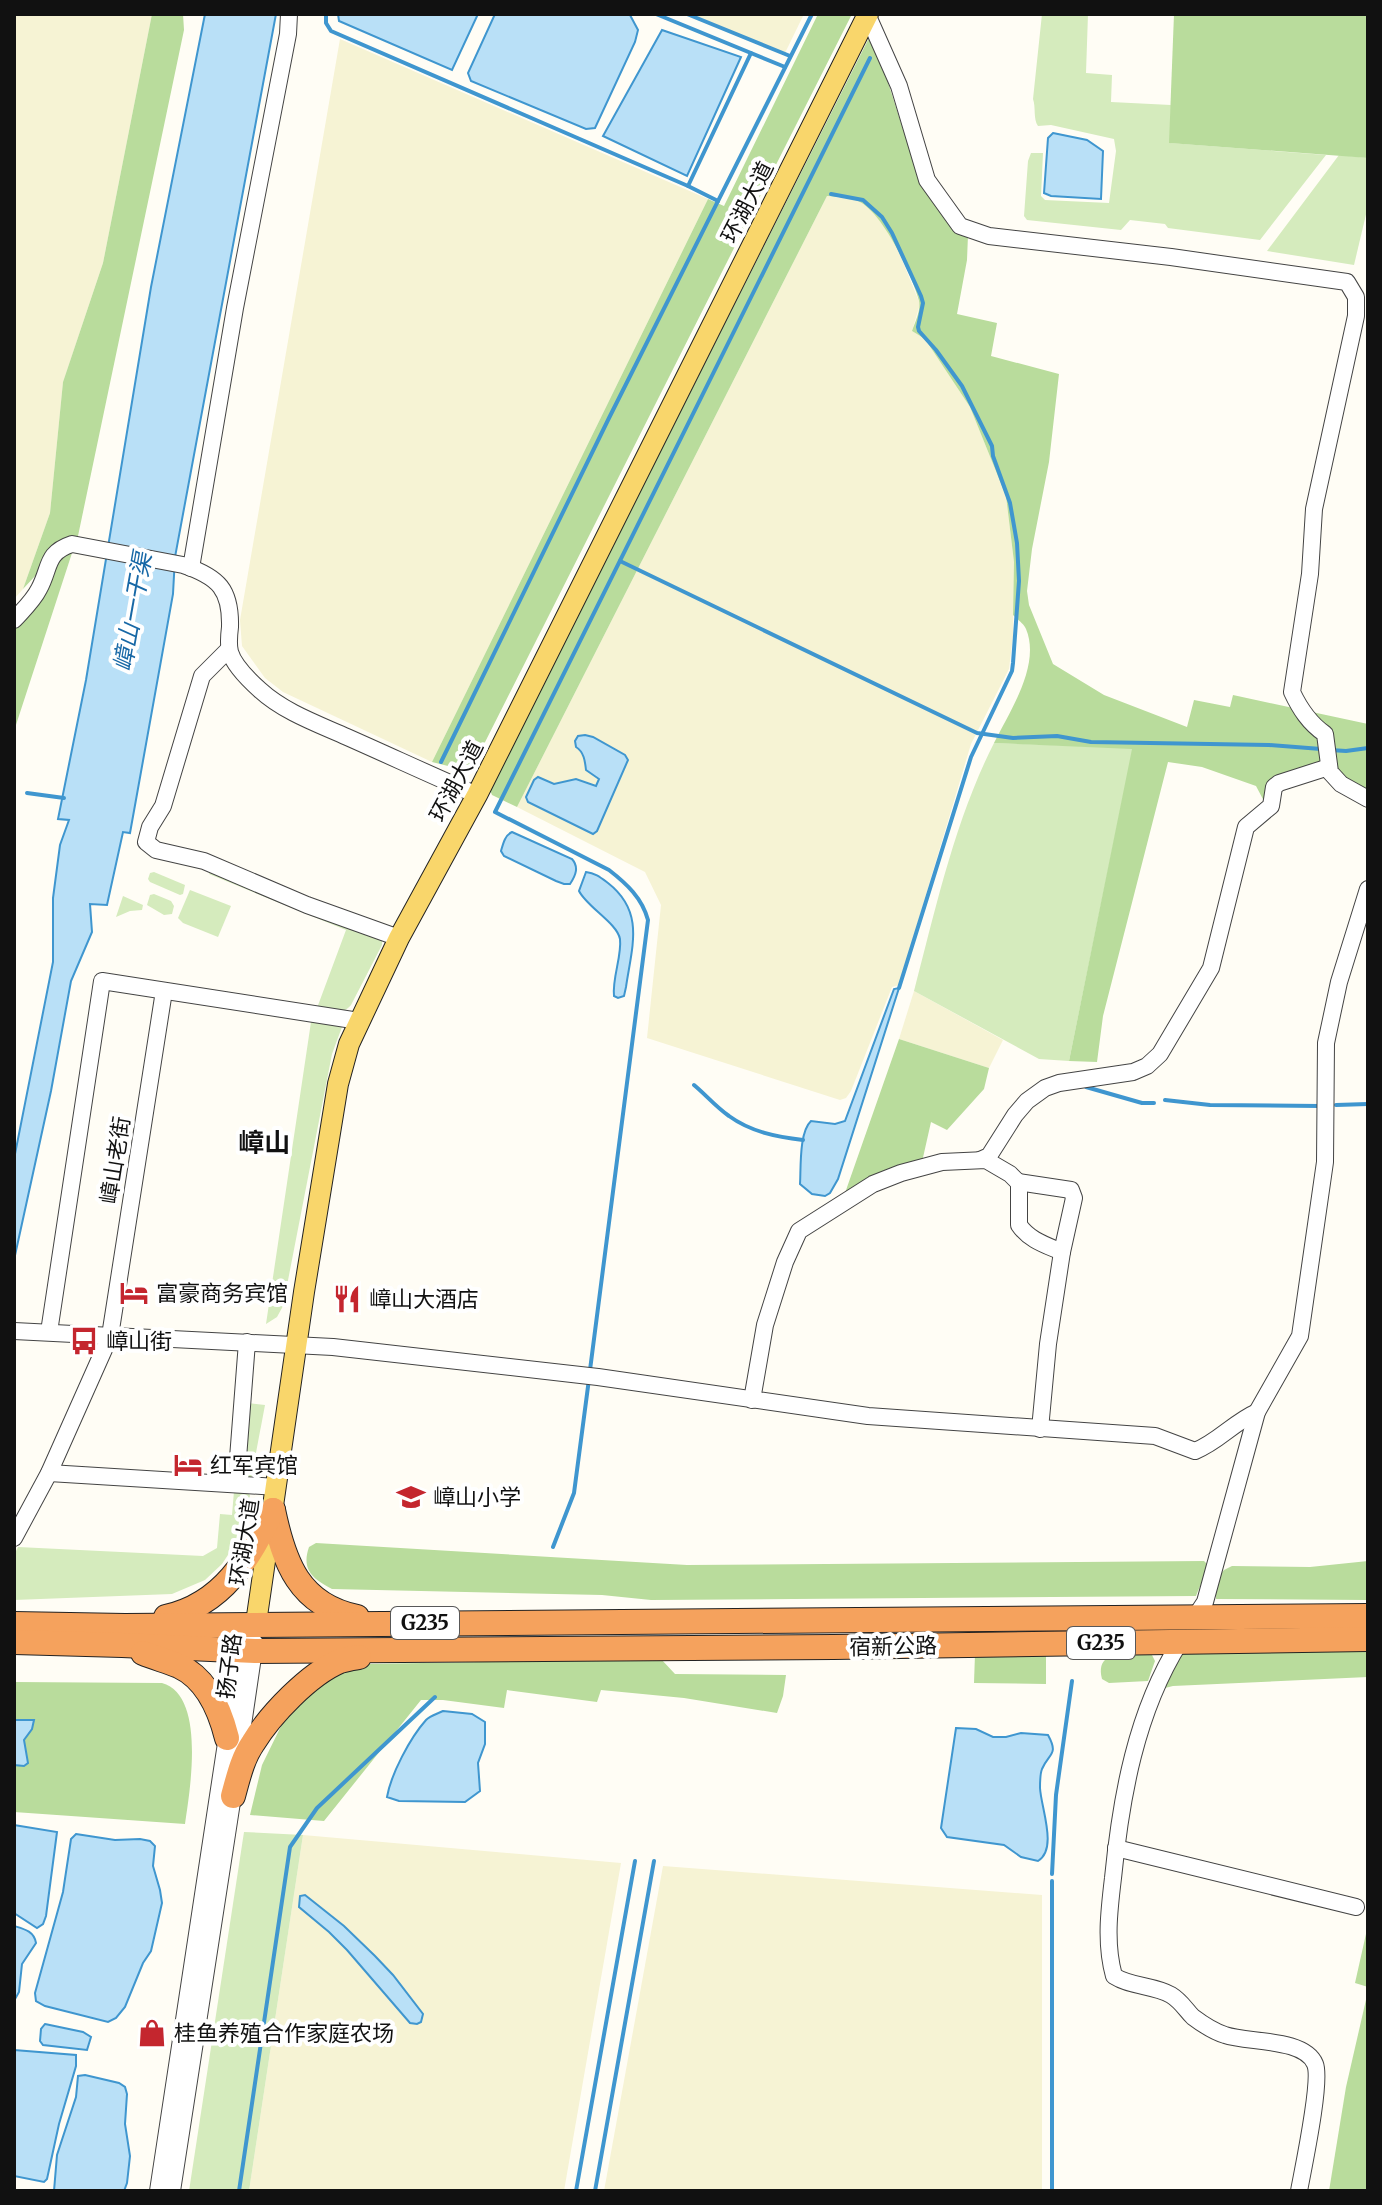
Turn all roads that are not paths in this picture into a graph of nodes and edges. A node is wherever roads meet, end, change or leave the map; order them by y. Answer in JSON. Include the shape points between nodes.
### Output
{"nodes":[{"id":1,"x":289,"y":14,"type":"edge"},
{"id":2,"x":868,"y":14,"type":"edge"},
{"id":3,"x":187,"y":567,"type":"junction"},
{"id":4,"x":14,"y":620,"type":"edge"},
{"id":5,"x":229,"y":649,"type":"junction"},
{"id":6,"x":1329,"y":767,"type":"junction"},
{"id":7,"x":477,"y":795,"type":"junction"},
{"id":8,"x":1368,"y":799,"type":"edge"},
{"id":9,"x":1368,"y":889,"type":"edge"},
{"id":10,"x":399,"y":938,"type":"junction"},
{"id":11,"x":164,"y":991,"type":"junction"},
{"id":12,"x":359,"y":1021,"type":"junction"},
{"id":13,"x":980,"y":1160,"type":"junction"},
{"id":14,"x":1018,"y":1182,"type":"junction"},
{"id":15,"x":1062,"y":1252,"type":"junction"},
{"id":16,"x":14,"y":1331,"type":"edge"},
{"id":17,"x":44,"y":1332,"type":"junction"},
{"id":18,"x":110,"y":1336,"type":"junction"},
{"id":19,"x":247,"y":1342,"type":"junction"},
{"id":20,"x":297,"y":1344,"type":"junction"},
{"id":21,"x":752,"y":1400,"type":"junction"},
{"id":22,"x":1257,"y":1412,"type":"junction"},
{"id":23,"x":1040,"y":1429,"type":"junction"},
{"id":24,"x":49,"y":1473,"type":"junction"},
{"id":25,"x":236,"y":1484,"type":"junction"},
{"id":26,"x":275,"y":1499,"type":"junction"},
{"id":27,"x":14,"y":1538,"type":"edge"},
{"id":28,"x":1368,"y":1616,"type":"edge"},
{"id":29,"x":1195,"y":1617,"type":"junction"},
{"id":30,"x":835,"y":1619,"type":"junction"},
{"id":31,"x":256,"y":1623,"type":"junction"},
{"id":32,"x":390,"y":1623,"type":"junction"},
{"id":33,"x":14,"y":1624,"type":"edge"},
{"id":34,"x":123,"y":1635,"type":"junction"},
{"id":35,"x":1368,"y":1639,"type":"edge"},
{"id":36,"x":14,"y":1642,"type":"edge"},
{"id":37,"x":1180,"y":1642,"type":"junction"},
{"id":38,"x":834,"y":1647,"type":"junction"},
{"id":39,"x":388,"y":1650,"type":"junction"},
{"id":40,"x":247,"y":1651,"type":"junction"},
{"id":41,"x":227,"y":1738,"type":"junction"},
{"id":42,"x":233,"y":1796,"type":"junction"},
{"id":43,"x":1116,"y":1848,"type":"junction"},
{"id":44,"x":1356,"y":1907,"type":"dead end"},
{"id":45,"x":158,"y":2191,"type":"edge"},
{"id":46,"x":172,"y":2191,"type":"edge"},
{"id":47,"x":1299,"y":2191,"type":"edge"}],
"edges":[{"from":1,"to":3,"type":"street"},
{"from":2,"to":6,"type":"street","via":[[899,86],[927,180],[960,226],[989,236],[1347,282],[1356,297],[1356,316],[1314,509],[1292,692],[1313,726],[1325,734]]},
{"from":2,"to":7,"type":"main road","name":"环湖大道"},
{"from":3,"to":4,"type":"street","via":[[72,544],[53,556],[39,589]]},
{"from":3,"to":5,"type":"street","via":[[226,593]]},
{"from":5,"to":7,"type":"street","via":[[242,671],[280,705]]},
{"from":5,"to":10,"type":"street","via":[[202,676],[163,806],[146,842]]},
{"from":6,"to":8,"type":"street","via":[[1341,784]]},
{"from":6,"to":13,"type":"street","via":[[1279,783],[1271,806],[1246,827],[1211,968],[1160,1054],[1133,1072],[1045,1088],[1027,1101],[989,1156]]},
{"from":7,"to":10,"type":"main road","name":"环湖大道"},
{"from":9,"to":22,"type":"street","via":[[1326,1043],[1325,1162],[1300,1336]]},
{"from":10,"to":12,"type":"main road","name":"环湖大道"},
{"from":11,"to":12,"type":"street"},
{"from":11,"to":17,"type":"street","via":[[102,981]]},
{"from":11,"to":18,"type":"street","name":"嶂山老街"},
{"from":12,"to":20,"type":"main road","name":"环湖大道","via":[[338,1084]]},
{"from":13,"to":14,"type":"street"},
{"from":13,"to":21,"type":"street","via":[[942,1162],[887,1178],[799,1231],[765,1325]]},
{"from":14,"to":15,"type":"street","via":[[1019,1225],[1033,1240]]},
{"from":14,"to":15,"type":"street","via":[[1071,1190],[1074,1198]]},
{"from":15,"to":23,"type":"street"},
{"from":16,"to":17,"type":"street"},
{"from":17,"to":18,"type":"street"},
{"from":18,"to":19,"type":"street"},
{"from":18,"to":24,"type":"street","name":"嶂山老街"},
{"from":19,"to":20,"type":"street"},
{"from":19,"to":25,"type":"street"},
{"from":20,"to":21,"type":"street","via":[[579,1374]]},
{"from":20,"to":26,"type":"main road","name":"环湖大道"},
{"from":21,"to":23,"type":"street","via":[[868,1416]]},
{"from":22,"to":23,"type":"street","via":[[1195,1451],[1155,1436]]},
{"from":22,"to":29,"type":"street","via":[[1205,1602]]},
{"from":24,"to":25,"type":"street"},
{"from":24,"to":27,"type":"street","name":"嶂山老街"},
{"from":25,"to":26,"type":"street"},
{"from":26,"to":31,"type":"main road","name":"环湖大道"},
{"from":26,"to":32,"type":"highway","via":[[286,1560],[307,1593],[342,1614]]},
{"from":26,"to":34,"type":"highway","via":[[241,1568],[217,1592],[196,1607]]},
{"from":28,"to":29,"type":"highway","name":"宿新公路","number":"G235"},
{"from":29,"to":30,"type":"highway","name":"宿新公路","number":"G235"},
{"from":30,"to":32,"type":"highway","number":"G235"},
{"from":30,"to":38,"type":"highway","name":"宿新公路"},
{"from":31,"to":32,"type":"highway","number":"G235"},
{"from":31,"to":34,"type":"highway","number":"G235"},
{"from":31,"to":40,"type":"street","name":"扬子路"},
{"from":33,"to":34,"type":"highway","number":"G235"},
{"from":34,"to":36,"type":"highway","number":"G235"},
{"from":34,"to":40,"type":"highway","number":"G235"},
{"from":34,"to":41,"type":"highway","via":[[193,1675],[215,1704]]},
{"from":35,"to":37,"type":"highway","name":"宿新公路","number":"G235"},
{"from":37,"to":38,"type":"highway","name":"宿新公路","number":"G235"},
{"from":37,"to":43,"type":"street","via":[[1152,1697],[1130,1768]]},
{"from":38,"to":39,"type":"highway","number":"G235"},
{"from":39,"to":40,"type":"highway","number":"G235"},
{"from":39,"to":42,"type":"highway","via":[[340,1661],[281,1706],[243,1761]]},
{"from":40,"to":41,"type":"street","name":"扬子路"},
{"from":40,"to":42,"type":"street","name":"扬子路"},
{"from":41,"to":45,"type":"street","name":"扬子路"},
{"from":42,"to":46,"type":"street","name":"扬子路"},
{"from":43,"to":44,"type":"street"},
{"from":43,"to":47,"type":"street","via":[[1108,1956],[1114,1976],[1170,1994],[1194,2017],[1225,2035],[1304,2051],[1315,2064],[1317,2085]]}]}
